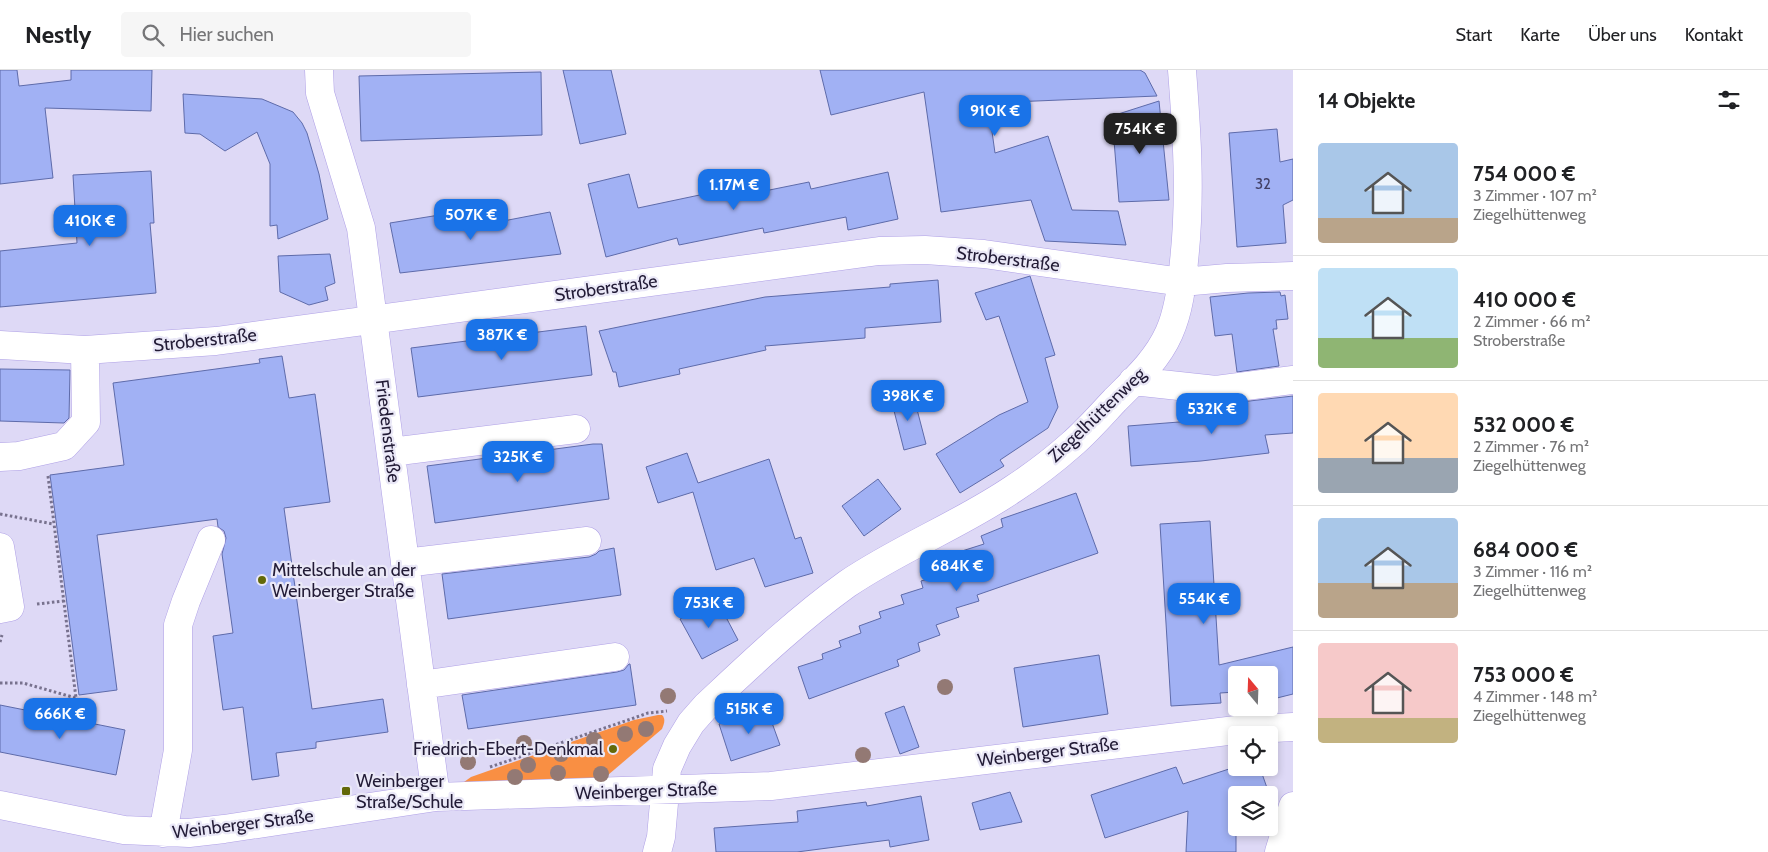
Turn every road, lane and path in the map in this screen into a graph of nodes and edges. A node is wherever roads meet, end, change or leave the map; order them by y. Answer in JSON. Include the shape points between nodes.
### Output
{"nodes":[{"id":1,"x":319,"y":70,"type":"edge"},
{"id":2,"x":1182,"y":70,"type":"edge"},
{"id":3,"x":1293,"y":276,"type":"edge"},
{"id":4,"x":1182,"y":282,"type":"junction"},
{"id":5,"x":374,"y":319,"type":"junction"},
{"id":6,"x":0,"y":345,"type":"edge"},
{"id":7,"x":85,"y":350,"type":"junction"},
{"id":8,"x":1293,"y":380,"type":"edge"},
{"id":9,"x":1133,"y":381,"type":"junction"},
{"id":10,"x":576,"y":429,"type":"dead end"},
{"id":11,"x":44,"y":450,"type":"junction"},
{"id":12,"x":391,"y":452,"type":"junction"},
{"id":13,"x":0,"y":456,"type":"edge"},
{"id":14,"x":0,"y":514,"type":"edge"},
{"id":15,"x":54,"y":524,"type":"junction"},
{"id":16,"x":211,"y":540,"type":"dead end"},
{"id":17,"x":587,"y":541,"type":"dead end"},
{"id":18,"x":0,"y":547,"type":"edge"},
{"id":19,"x":405,"y":563,"type":"junction"},
{"id":20,"x":0,"y":609,"type":"edge"},
{"id":21,"x":615,"y":658,"type":"dead end"},
{"id":22,"x":0,"y":683,"type":"edge"},
{"id":23,"x":421,"y":685,"type":"junction"},
{"id":24,"x":76,"y":698,"type":"junction"},
{"id":25,"x":80,"y":714,"type":"dead end"},
{"id":26,"x":691,"y":724,"type":"junction"},
{"id":27,"x":1293,"y":728,"type":"edge"},
{"id":28,"x":487,"y":768,"type":"dead end"},
{"id":29,"x":664,"y":789,"type":"junction"},
{"id":30,"x":436,"y":797,"type":"junction"},
{"id":31,"x":0,"y":805,"type":"edge"},
{"id":32,"x":1293,"y":806,"type":"edge"},
{"id":33,"x":164,"y":833,"type":"junction"},
{"id":34,"x":657,"y":852,"type":"edge"},
{"id":35,"x":1279,"y":852,"type":"edge"}],
"edges":[{"from":1,"to":5,"type":"street","name":"Friedenstraße","via":[[320,93],[361,228]]},
{"from":2,"to":4,"type":"street","name":"Ziegelhüttenweg","via":[[1189,190]]},
{"from":3,"to":4,"type":"street","name":"Stroberstraße"},
{"from":4,"to":5,"type":"street","name":"Stroberstraße","via":[[984,254],[879,251]]},
{"from":4,"to":9,"type":"street","name":"Ziegelhüttenweg","via":[[1170,332],[1151,363]]},
{"from":5,"to":7,"type":"street","name":"Stroberstraße","via":[[216,342]]},
{"from":5,"to":12,"type":"street","name":"Friedenstraße"},
{"from":6,"to":7,"type":"street","name":"Stroberstraße"},
{"from":7,"to":11,"type":"street","via":[[86,422],[64,446]]},
{"from":8,"to":9,"type":"street","via":[[1216,390]]},
{"from":9,"to":26,"type":"street","name":"Ziegelhüttenweg","via":[[1072,444],[1013,489],[890,558],[815,608],[729,684]]},
{"from":10,"to":12,"type":"street"},
{"from":11,"to":13,"type":"street","via":[[19,456]]},
{"from":11,"to":15,"type":"path"},
{"from":12,"to":19,"type":"street","name":"Friedenstraße"},
{"from":14,"to":15,"type":"path"},
{"from":15,"to":24,"type":"path"},
{"from":16,"to":33,"type":"street","via":[[178,625],[178,750]]},
{"from":17,"to":19,"type":"street"},
{"from":18,"to":20,"type":"street","via":[[10,607]]},
{"from":19,"to":23,"type":"street","name":"Friedenstraße"},
{"from":21,"to":23,"type":"street"},
{"from":22,"to":24,"type":"path","via":[[23,683]]},
{"from":23,"to":30,"type":"street","name":"Friedenstraße"},
{"from":24,"to":25,"type":"path","via":[[81,703]]},
{"from":26,"to":28,"type":"path","via":[[667,711],[648,713]]},
{"from":26,"to":29,"type":"street","name":"Ziegelhüttenweg","via":[[667,769]]},
{"from":27,"to":29,"type":"street","name":"Weinberger Straße","via":[[1236,730],[772,786]]},
{"from":29,"to":30,"type":"street","name":"Weinberger Straße"},
{"from":29,"to":34,"type":"street","name":"Ziegelhüttenweg"},
{"from":30,"to":33,"type":"street","name":"Weinberger Straße","via":[[224,829]]},
{"from":31,"to":33,"type":"street","name":"Weinberger Straße","via":[[124,830]]},
{"from":32,"to":35,"type":"street"}]}
